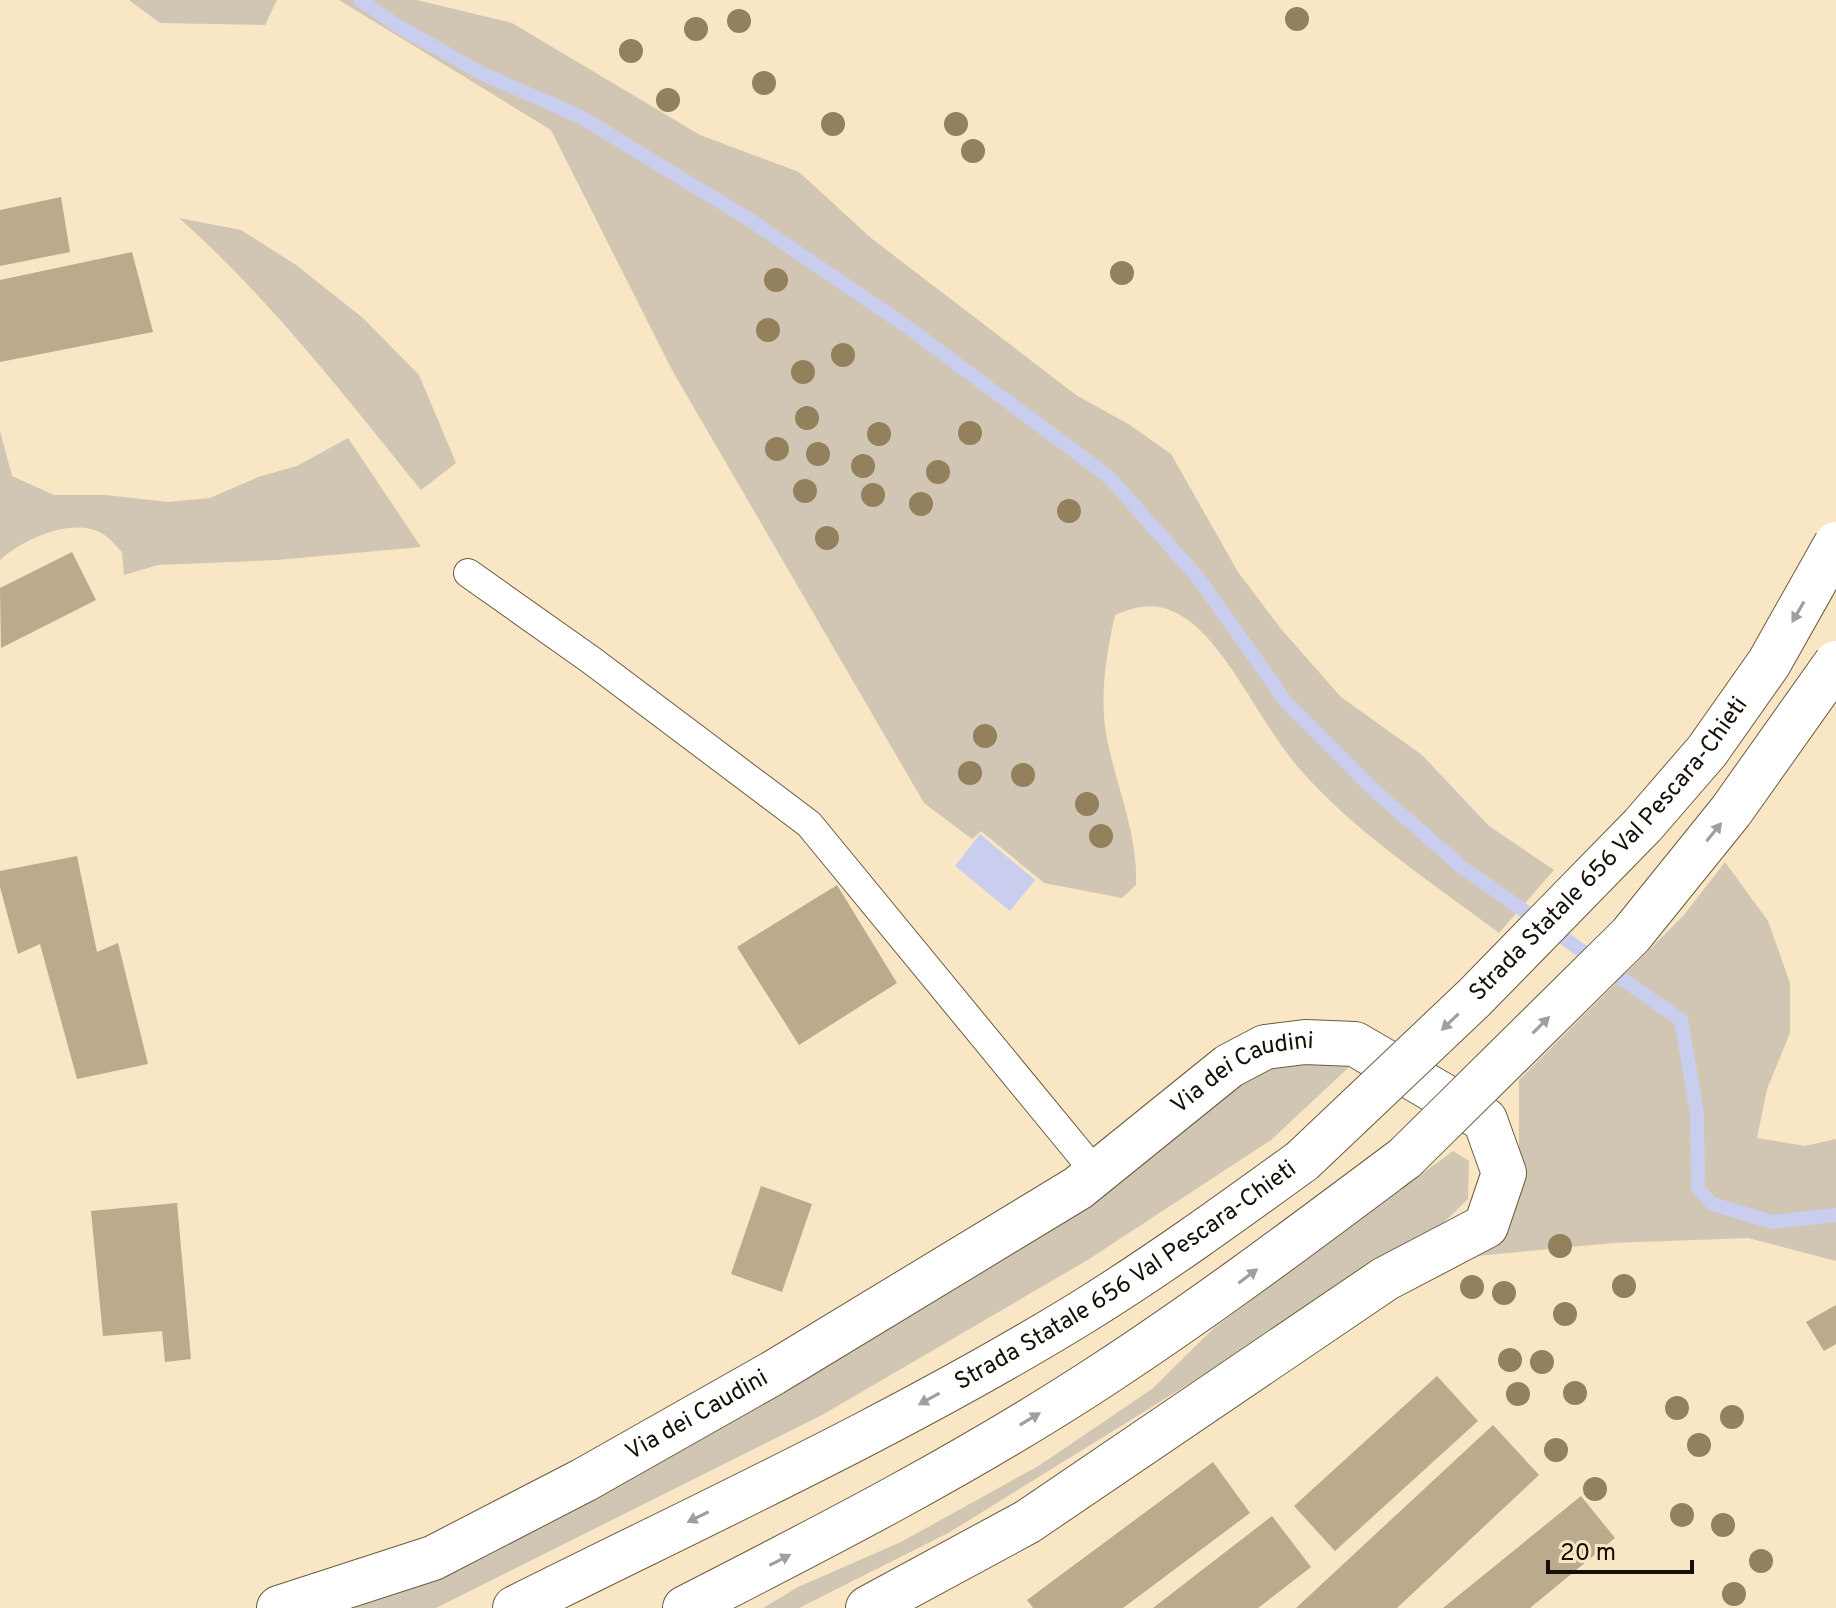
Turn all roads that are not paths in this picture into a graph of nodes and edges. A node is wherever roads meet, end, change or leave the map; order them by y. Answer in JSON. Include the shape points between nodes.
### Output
{"nodes":[{"id":1,"x":1836,"y":544,"type":"edge"},
{"id":2,"x":468,"y":573,"type":"dead end"},
{"id":3,"x":1836,"y":663,"type":"edge"},
{"id":4,"x":1096,"y":1173,"type":"junction"},
{"id":5,"x":279,"y":1608,"type":"edge"},
{"id":6,"x":515,"y":1608,"type":"edge"},
{"id":7,"x":685,"y":1608,"type":"edge"},
{"id":8,"x":868,"y":1608,"type":"edge"}],
"edges":[{"from":1,"to":6,"type":"main road","name":"Strada Statale 656 Val Pescara-Chieti","one_way":true,"bridge":true,"via":[[1769,663],[1662,804],[1474,998],[1302,1161],[1080,1314],[887,1423]]},
{"from":2,"to":4,"type":"lane","via":[[809,824]]},
{"from":7,"to":3,"type":"main road","one_way":true,"bridge":true,"via":[[878,1510],[1102,1376],[1405,1158],[1631,935],[1731,811]]},
{"from":4,"to":5,"type":"main road","name":"Via dei Caudini","via":[[773,1373],[584,1480],[433,1558]]},
{"from":4,"to":8,"type":"main road","name":"Via dei Caudini","via":[[1229,1066],[1265,1047],[1305,1042],[1355,1044],[1485,1120],[1504,1173],[1486,1226],[1385,1279],[1027,1522]]}]}
